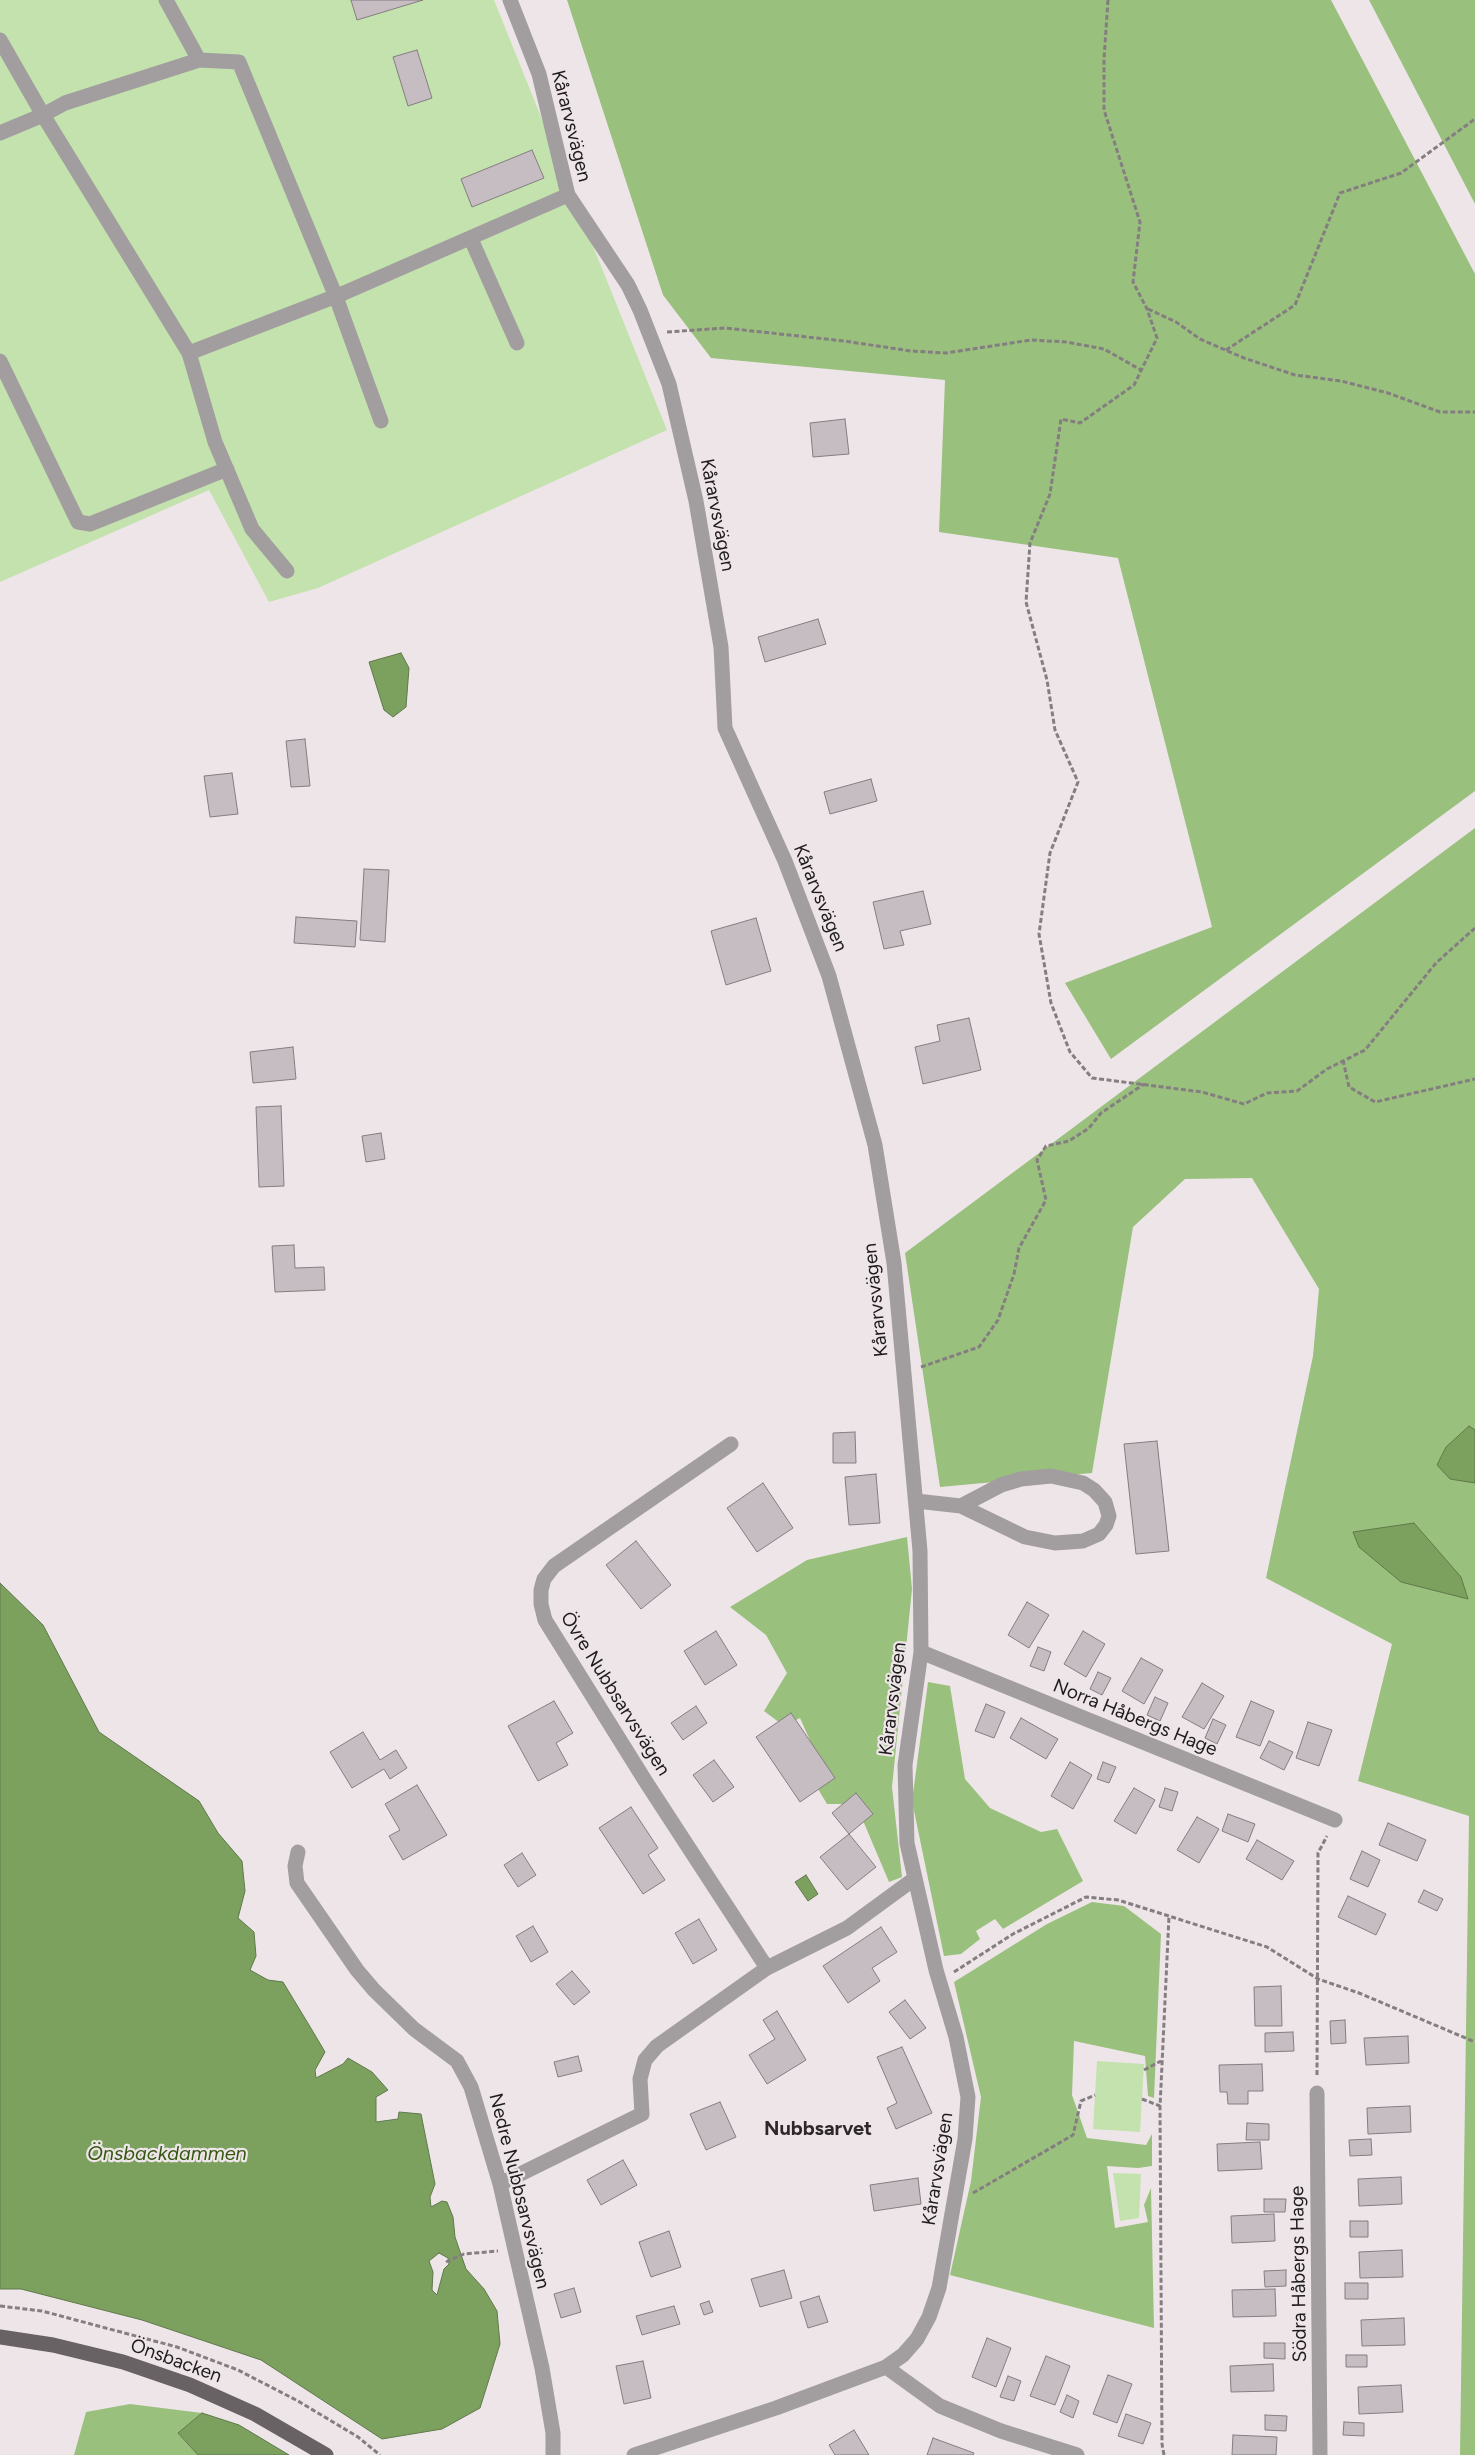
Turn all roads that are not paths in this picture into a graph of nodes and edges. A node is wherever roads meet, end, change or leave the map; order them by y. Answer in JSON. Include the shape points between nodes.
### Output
{"nodes":[{"id":1,"x":166,"y":0,"type":"edge"},
{"id":2,"x":510,"y":0,"type":"edge"},
{"id":3,"x":0,"y":40,"type":"edge"},
{"id":4,"x":199,"y":60,"type":"junction"},
{"id":5,"x":43,"y":115,"type":"junction"},
{"id":6,"x":0,"y":133,"type":"edge"},
{"id":7,"x":568,"y":195,"type":"junction"},
{"id":8,"x":471,"y":239,"type":"junction"},
{"id":9,"x":336,"y":297,"type":"junction"},
{"id":10,"x":517,"y":343,"type":"dead end"},
{"id":11,"x":189,"y":353,"type":"junction"},
{"id":12,"x":0,"y":361,"type":"edge"},
{"id":13,"x":381,"y":420,"type":"dead end"},
{"id":14,"x":227,"y":469,"type":"junction"},
{"id":15,"x":287,"y":571,"type":"dead end"},
{"id":16,"x":732,"y":1444,"type":"dead end"},
{"id":17,"x":916,"y":1501,"type":"junction"},
{"id":18,"x":961,"y":1506,"type":"junction"},
{"id":19,"x":920,"y":1652,"type":"junction"},
{"id":20,"x":1335,"y":1820,"type":"road end"},
{"id":21,"x":298,"y":1852,"type":"dead end"},
{"id":22,"x":914,"y":1879,"type":"junction"},
{"id":23,"x":767,"y":1968,"type":"junction"},
{"id":24,"x":1317,"y":2093,"type":"road end"},
{"id":25,"x":500,"y":2184,"type":"junction"},
{"id":26,"x":0,"y":2337,"type":"edge"},
{"id":27,"x":886,"y":2367,"type":"junction"},
{"id":28,"x":326,"y":2455,"type":"edge"},
{"id":29,"x":553,"y":2455,"type":"edge"},
{"id":30,"x":634,"y":2455,"type":"edge"},
{"id":31,"x":1077,"y":2455,"type":"edge"},
{"id":32,"x":1320,"y":2455,"type":"edge"}],
"edges":[{"from":1,"to":4,"type":"street"},
{"from":2,"to":7,"type":"street","name":"Kårarvsvägen","via":[[539,74]]},
{"from":3,"to":5,"type":"street"},
{"from":4,"to":5,"type":"street","via":[[65,102]]},
{"from":4,"to":9,"type":"street","via":[[239,62]]},
{"from":5,"to":6,"type":"street"},
{"from":5,"to":11,"type":"street"},
{"from":7,"to":8,"type":"street"},
{"from":7,"to":17,"type":"street","name":"Kårarvsvägen","via":[[628,285],[669,384],[696,501],[721,647],[725,728],[792,876],[829,976],[875,1145],[894,1263]]},
{"from":8,"to":9,"type":"street"},
{"from":8,"to":10,"type":"street"},
{"from":9,"to":11,"type":"street"},
{"from":9,"to":13,"type":"street"},
{"from":11,"to":14,"type":"street","via":[[215,442]]},
{"from":12,"to":14,"type":"street","via":[[78,522],[90,524]]},
{"from":14,"to":15,"type":"street","via":[[252,529]]},
{"from":16,"to":23,"type":"street","name":"Övre Nubbsarvsvägen","via":[[554,1566],[544,1579],[541,1604],[545,1620]]},
{"from":17,"to":18,"type":"street"},
{"from":17,"to":19,"type":"street","name":"Kårarvsvägen","via":[[922,1606]]},
{"from":18,"to":18,"type":"street","via":[[1020,1478],[1052,1476],[1083,1483],[1094,1490],[1105,1502],[1109,1516],[1099,1534],[1084,1541],[1055,1543],[1025,1537]]},
{"from":19,"to":20,"type":"street","name":"Norra Håbergs Hage"},
{"from":19,"to":22,"type":"street","name":"Kårarvsvägen","via":[[905,1765],[905,1817]]},
{"from":21,"to":25,"type":"street","name":"Nedre Nubbsarvsvägen","via":[[295,1866],[297,1883],[357,1970],[414,2029],[457,2061],[479,2106]]},
{"from":22,"to":23,"type":"street","via":[[847,1928]]},
{"from":22,"to":27,"type":"street","name":"Kårarvsvägen","via":[[956,2037],[968,2097],[965,2139],[939,2288],[917,2339]]},
{"from":23,"to":25,"type":"street","via":[[690,2021],[657,2046],[645,2060],[640,2079],[642,2114]]},
{"from":24,"to":32,"type":"street","name":"Södra Håbergs Hage"},
{"from":25,"to":29,"type":"street","name":"Nedre Nubbsarvsvägen","via":[[542,2368],[553,2433]]},
{"from":26,"to":28,"type":"main road","name":"Önsbacken","via":[[53,2345],[122,2362],[190,2385],[255,2414]]},
{"from":27,"to":30,"type":"street","name":"Kårarvsvägen"},
{"from":27,"to":31,"type":"street","via":[[940,2406],[1001,2431]]}]}
